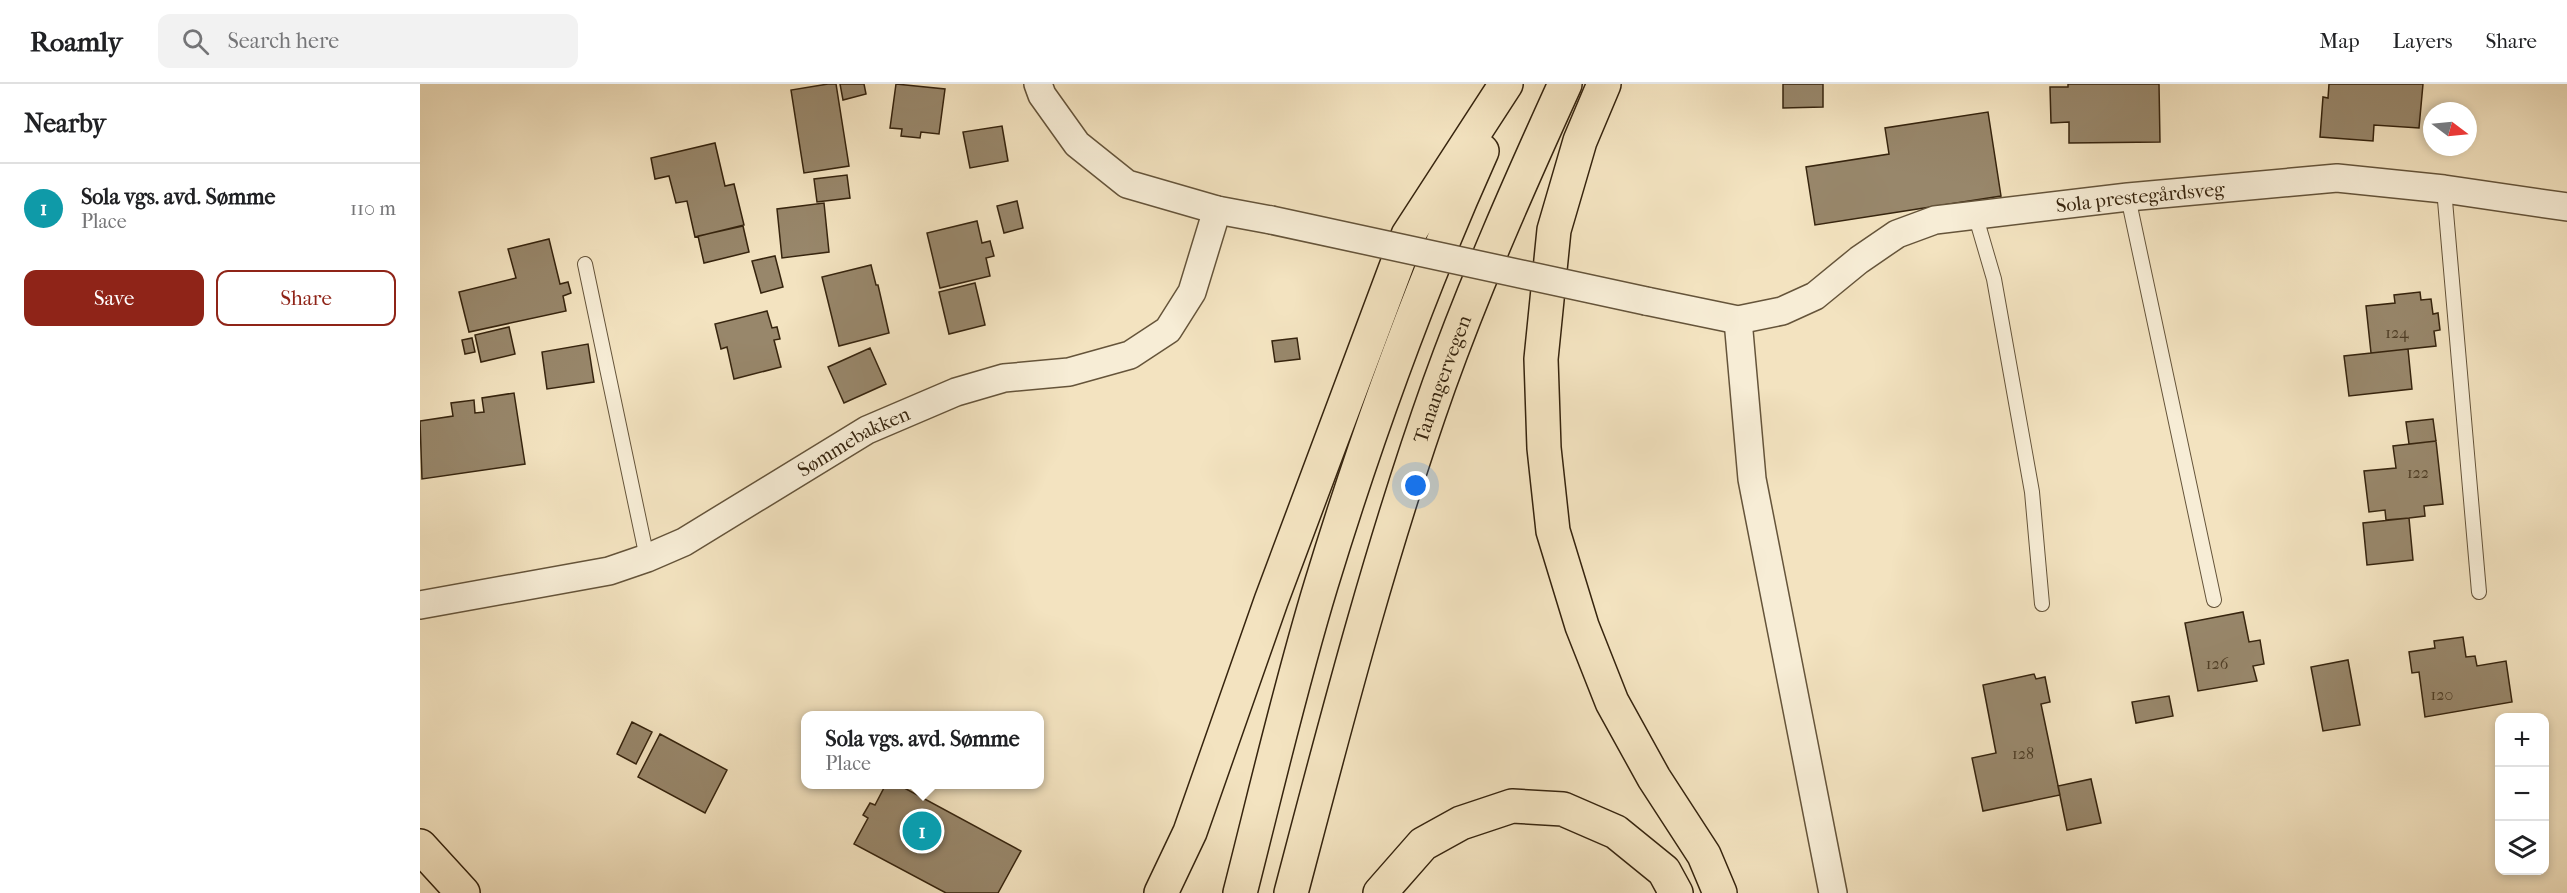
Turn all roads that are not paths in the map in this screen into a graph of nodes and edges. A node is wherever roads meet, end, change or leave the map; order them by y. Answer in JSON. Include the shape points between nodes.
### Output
{"nodes":[{"id":1,"x":1038,"y":84,"type":"edge"},
{"id":2,"x":1506,"y":84,"type":"edge"},
{"id":3,"x":1513,"y":84,"type":"edge"},
{"id":4,"x":1565,"y":84,"type":"edge"},
{"id":5,"x":1604,"y":84,"type":"edge"},
{"id":6,"x":2445,"y":189,"type":"junction"},
{"id":7,"x":2128,"y":197,"type":"junction"},
{"id":8,"x":2567,"y":207,"type":"edge"},
{"id":9,"x":1217,"y":210,"type":"junction"},
{"id":10,"x":1975,"y":214,"type":"junction"},
{"id":11,"x":585,"y":264,"type":"dead end"},
{"id":12,"x":1738,"y":320,"type":"junction"},
{"id":13,"x":646,"y":558,"type":"junction"},
{"id":14,"x":2478,"y":592,"type":"dead end"},
{"id":15,"x":2214,"y":600,"type":"dead end"},
{"id":16,"x":2042,"y":604,"type":"dead end"},
{"id":17,"x":420,"y":605,"type":"edge"},
{"id":18,"x":420,"y":846,"type":"edge"},
{"id":19,"x":463,"y":893,"type":"edge"},
{"id":20,"x":1161,"y":893,"type":"edge"},
{"id":21,"x":1240,"y":893,"type":"edge"},
{"id":22,"x":1291,"y":893,"type":"edge"},
{"id":23,"x":1380,"y":893,"type":"edge"},
{"id":24,"x":1676,"y":893,"type":"edge"},
{"id":25,"x":1720,"y":893,"type":"edge"},
{"id":26,"x":1833,"y":893,"type":"edge"}],
"edges":[{"from":1,"to":9,"type":"street","via":[[1077,144],[1126,184]]},
{"from":2,"to":20,"type":"highway","via":[[1408,235],[1271,601],[1190,832]]},
{"from":3,"to":21,"type":"highway","via":[[1460,201],[1399,356],[1339,529],[1320,586]]},
{"from":4,"to":22,"type":"highway","name":"Tanangervegen","via":[[1504,219],[1440,384],[1351,665]]},
{"from":5,"to":25,"type":"highway","via":[[1580,141],[1553,242],[1540,359],[1553,531],[1582,626],[1612,702],[1654,778],[1704,855]]},
{"from":6,"to":7,"type":"street","name":"Sola prestegårdsveg","via":[[2337,178]]},
{"from":6,"to":8,"type":"street","name":"Sola prestegårdsveg"},
{"from":6,"to":14,"type":"lane"},
{"from":7,"to":10,"type":"street","name":"Sola prestegårdsveg"},
{"from":7,"to":15,"type":"lane"},
{"from":9,"to":12,"type":"street","bridge":true},
{"from":9,"to":13,"type":"street","name":"Sømmebakken","via":[[1192,292],[1168,330],[1130,355],[1069,372],[1004,378],[956,392],[867,430],[684,542]]},
{"from":10,"to":12,"type":"street","name":"Sola prestegårdsveg","via":[[1935,220],[1897,234],[1815,296],[1782,311]]},
{"from":10,"to":16,"type":"lane","via":[[1994,279],[2032,492]]},
{"from":11,"to":13,"type":"lane"},
{"from":12,"to":26,"type":"street","via":[[1752,479]]},
{"from":13,"to":17,"type":"street","name":"Sømmebakken","via":[[609,571]]},
{"from":18,"to":19,"type":"highway"},
{"from":23,"to":24,"type":"highway","via":[[1423,844],[1461,823],[1512,806],[1563,809],[1616,832],[1665,871]]}]}
